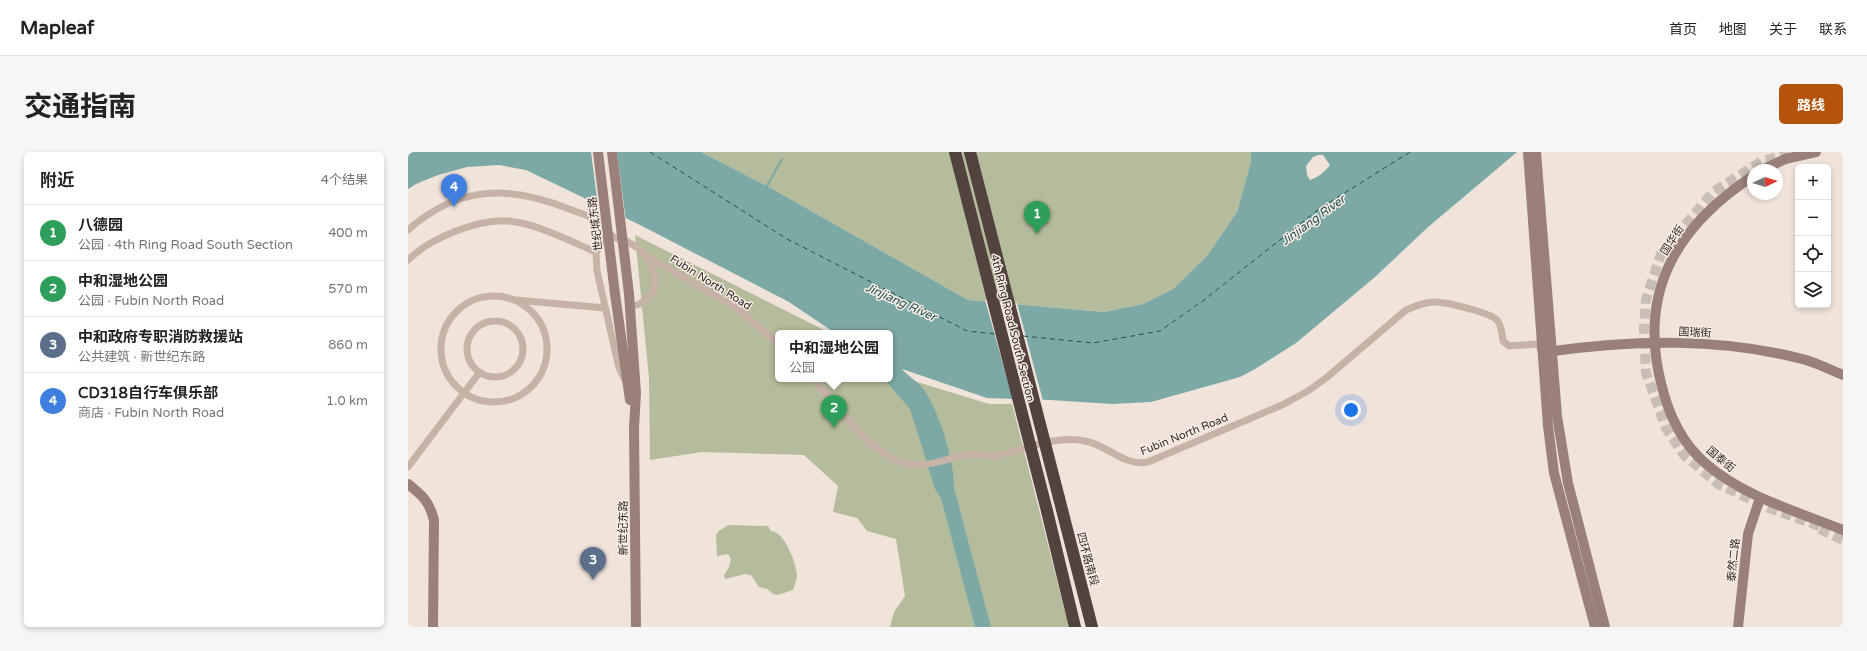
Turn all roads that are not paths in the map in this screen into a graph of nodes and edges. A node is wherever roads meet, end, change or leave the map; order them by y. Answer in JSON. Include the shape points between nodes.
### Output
{"nodes":[{"id":1,"x":598,"y":152,"type":"edge"},
{"id":2,"x":612,"y":152,"type":"edge"},
{"id":3,"x":955,"y":152,"type":"edge"},
{"id":4,"x":970,"y":152,"type":"edge"},
{"id":5,"x":1528,"y":152,"type":"edge"},
{"id":6,"x":1536,"y":152,"type":"edge"},
{"id":7,"x":1816,"y":152,"type":"edge"},
{"id":8,"x":1775,"y":164,"type":"edge"},
{"id":9,"x":1533,"y":165,"type":"junction"},
{"id":10,"x":1747,"y":180,"type":"edge"},
{"id":11,"x":408,"y":230,"type":"edge"},
{"id":12,"x":612,"y":236,"type":"junction"},
{"id":13,"x":596,"y":252,"type":"junction"},
{"id":14,"x":648,"y":257,"type":"junction"},
{"id":15,"x":408,"y":260,"type":"edge"},
{"id":16,"x":615,"y":294,"type":"joint"},
{"id":17,"x":513,"y":299,"type":"junction"},
{"id":18,"x":630,"y":307,"type":"junction"},
{"id":19,"x":605,"y":308,"type":"junction"},
{"id":20,"x":775,"y":341,"type":"edge"},
{"id":21,"x":1653,"y":341,"type":"junction"},
{"id":22,"x":1547,"y":352,"type":"junction"},
{"id":23,"x":479,"y":373,"type":"junction"},
{"id":24,"x":1843,"y":375,"type":"edge"},
{"id":25,"x":816,"y":382,"type":"edge"},
{"id":26,"x":628,"y":384,"type":"junction"},
{"id":27,"x":464,"y":393,"type":"junction"},
{"id":28,"x":634,"y":428,"type":"junction"},
{"id":29,"x":408,"y":467,"type":"edge"},
{"id":30,"x":408,"y":484,"type":"edge"},
{"id":31,"x":1059,"y":498,"type":"joint"},
{"id":32,"x":1760,"y":498,"type":"junction"},
{"id":33,"x":1843,"y":530,"type":"edge"},
{"id":34,"x":433,"y":627,"type":"edge"},
{"id":35,"x":636,"y":627,"type":"edge"},
{"id":36,"x":1076,"y":627,"type":"edge"},
{"id":37,"x":1092,"y":627,"type":"edge"},
{"id":38,"x":1594,"y":627,"type":"edge"},
{"id":39,"x":1605,"y":627,"type":"edge"},
{"id":40,"x":1738,"y":627,"type":"edge"}],
"edges":[{"from":1,"to":16,"type":"street","name":"世纪城东路","bridge":true},
{"from":2,"to":18,"type":"street","name":"新世纪东路","bridge":true},
{"from":3,"to":36,"type":"highway","name":"4th Ring Road South Section","bridge":true},
{"from":4,"to":31,"type":"highway","name":"4th Ring Road South Section","bridge":true},
{"from":5,"to":9,"type":"street"},
{"from":6,"to":9,"type":"street"},
{"from":7,"to":8,"type":"street"},
{"from":9,"to":22,"type":"street"},
{"from":10,"to":21,"type":"street","name":"国华街","via":[[1700,220],[1672,258],[1661,286],[1655,312]]},
{"from":11,"to":12,"type":"street","name":"Fubin North Road","via":[[450,203],[495,192],[521,194],[554,203],[602,223]]},
{"from":12,"to":13,"type":"street","via":[[604,239]]},
{"from":12,"to":14,"type":"street","name":"Fubin North Road","via":[[627,242]]},
{"from":13,"to":15,"type":"street","via":[[558,235],[509,221],[468,227],[434,241]]},
{"from":13,"to":19,"type":"street","name":"新世纪东路","via":[[597,271]]},
{"from":14,"to":18,"type":"street","name":"Fubin North Road","via":[[654,270],[654,292],[640,304]]},
{"from":14,"to":20,"type":"street","name":"Fubin North Road","via":[[737,308]]},
{"from":16,"to":26,"type":"street","name":"新世纪东路"},
{"from":17,"to":19,"type":"street"},
{"from":17,"to":27,"type":"street","via":[[495,296],[477,298],[461,307],[449,320],[442,337],[441,355],[446,372],[456,387]]},
{"from":17,"to":27,"type":"street","via":[[528,308],[535,316],[545,336],[547,353],[543,370],[530,388],[506,401],[489,402],[471,398]]},
{"from":18,"to":28,"type":"street","name":"新世纪东路","via":[[636,393]]},
{"from":19,"to":26,"type":"street","name":"新世纪东路","via":[[618,368]]},
{"from":21,"to":22,"type":"street","name":"国瑞街"},
{"from":21,"to":24,"type":"street","name":"国瑞街","via":[[1759,349],[1808,360]]},
{"from":21,"to":32,"type":"street","name":"国泰街","via":[[1666,404],[1675,426],[1704,462],[1724,479]]},
{"from":22,"to":25,"type":"street","name":"Fubin North Road","via":[[1538,344],[1509,346],[1503,341],[1498,321],[1489,314],[1436,302],[1418,304],[1406,310],[1308,391],[1282,405],[1139,464],[1095,444],[1072,440],[1046,443],[996,456],[977,454],[924,465],[901,463],[879,450]]},
{"from":22,"to":38,"type":"street","via":[[1548,426],[1554,473]]},
{"from":22,"to":39,"type":"street","via":[[1568,483]]},
{"from":23,"to":23,"type":"street","via":[[488,377],[506,375],[520,362],[523,353],[522,343],[513,327],[496,321],[486,322],[472,333],[468,341],[468,359]]},
{"from":23,"to":27,"type":"street"},
{"from":26,"to":28,"type":"street","name":"新世纪东路"},
{"from":27,"to":29,"type":"street"},
{"from":28,"to":35,"type":"street","name":"新世纪东路"},
{"from":30,"to":34,"type":"street","via":[[423,496],[434,520]]},
{"from":31,"to":37,"type":"highway","name":"四环路南段"},
{"from":32,"to":33,"type":"street","name":"国泰街"},
{"from":32,"to":40,"type":"street","name":"泰然二路","via":[[1748,534]]}]}
